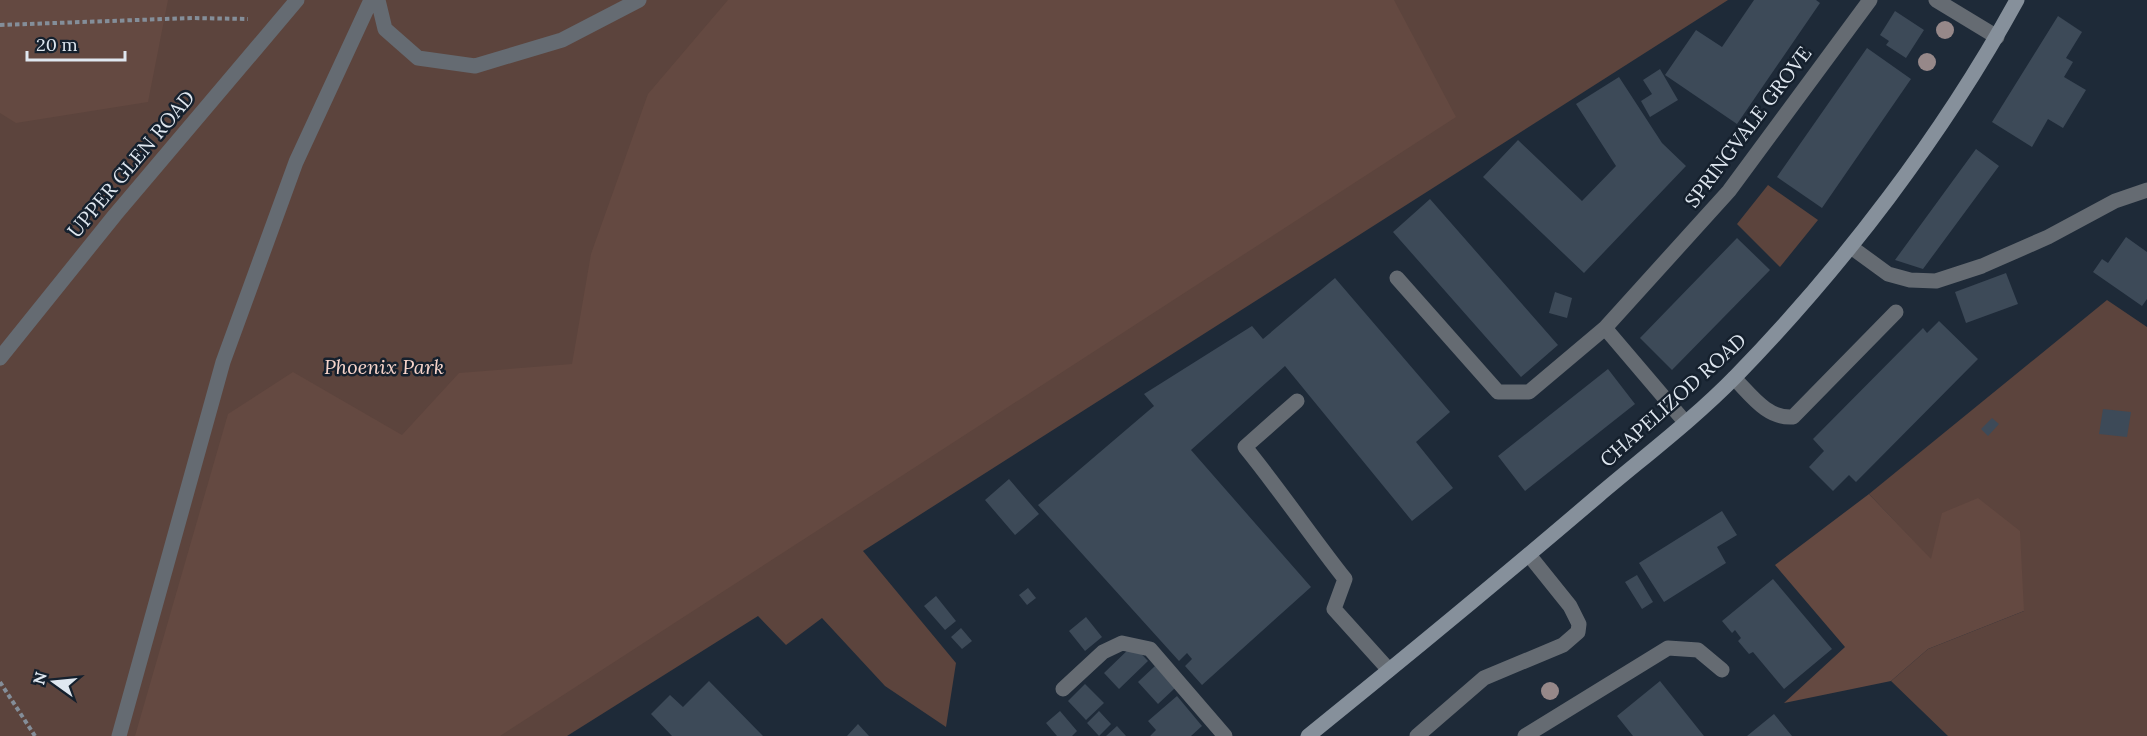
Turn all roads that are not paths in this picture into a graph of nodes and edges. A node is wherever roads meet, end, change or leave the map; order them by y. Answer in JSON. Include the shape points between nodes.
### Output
{"nodes":[{"id":1,"x":297,"y":0,"type":"edge"},
{"id":2,"x":371,"y":0,"type":"edge"},
{"id":3,"x":378,"y":0,"type":"edge"},
{"id":4,"x":639,"y":0,"type":"edge"},
{"id":5,"x":1870,"y":0,"type":"edge"},
{"id":6,"x":1936,"y":0,"type":"edge"},
{"id":7,"x":2017,"y":0,"type":"edge"},
{"id":8,"x":1997,"y":38,"type":"junction"},
{"id":9,"x":2147,"y":190,"type":"edge"},
{"id":10,"x":1851,"y":247,"type":"junction"},
{"id":11,"x":1397,"y":278,"type":"dead end"},
{"id":12,"x":1896,"y":312,"type":"dead end"},
{"id":13,"x":1605,"y":328,"type":"junction"},
{"id":14,"x":0,"y":358,"type":"edge"},
{"id":15,"x":1734,"y":378,"type":"junction"},
{"id":16,"x":1297,"y":401,"type":"dead end"},
{"id":17,"x":1685,"y":422,"type":"junction"},
{"id":18,"x":1529,"y":555,"type":"junction"},
{"id":19,"x":1389,"y":670,"type":"junction"},
{"id":20,"x":1722,"y":670,"type":"dead end"},
{"id":21,"x":1062,"y":689,"type":"dead end"},
{"id":22,"x":119,"y":736,"type":"edge"},
{"id":23,"x":1225,"y":736,"type":"edge"},
{"id":24,"x":1308,"y":736,"type":"edge"},
{"id":25,"x":1417,"y":736,"type":"edge"},
{"id":26,"x":1525,"y":736,"type":"edge"}],
"edges":[{"from":1,"to":14,"type":"street","name":"UPPER GLEN ROAD"},
{"from":2,"to":22,"type":"street","via":[[296,162],[223,362]]},
{"from":3,"to":4,"type":"street","via":[[385,29],[418,58],[475,66],[562,40]]},
{"from":5,"to":13,"type":"street","name":"SPRINGVALE GROVE","via":[[1730,191]]},
{"from":6,"to":8,"type":"street"},
{"from":7,"to":8,"type":"main road","name":"CHAPELIZOD ROAD"},
{"from":8,"to":10,"type":"main road","name":"CHAPELIZOD ROAD","via":[[1889,198]]},
{"from":9,"to":10,"type":"street","via":[[2115,201],[1982,266],[1936,281],[1888,274]]},
{"from":10,"to":15,"type":"main road","name":"CHAPELIZOD ROAD"},
{"from":11,"to":13,"type":"street","name":"SPRINGVALE GROVE","via":[[1498,392],[1529,392]]},
{"from":12,"to":15,"type":"street","via":[[1793,417],[1768,412]]},
{"from":13,"to":17,"type":"street"},
{"from":15,"to":17,"type":"main road","name":"CHAPELIZOD ROAD"},
{"from":16,"to":19,"type":"street","via":[[1245,447],[1346,579],[1334,609]]},
{"from":17,"to":18,"type":"main road","name":"CHAPELIZOD ROAD"},
{"from":18,"to":19,"type":"main road","name":"CHAPELIZOD ROAD"},
{"from":18,"to":25,"type":"street","via":[[1570,606],[1579,624],[1578,632],[1563,645],[1484,678]]},
{"from":19,"to":24,"type":"main road","name":"CHAPELIZOD ROAD"},
{"from":20,"to":26,"type":"street","via":[[1698,650],[1668,648]]},
{"from":21,"to":23,"type":"street","via":[[1103,652],[1122,643],[1150,649]]}]}
